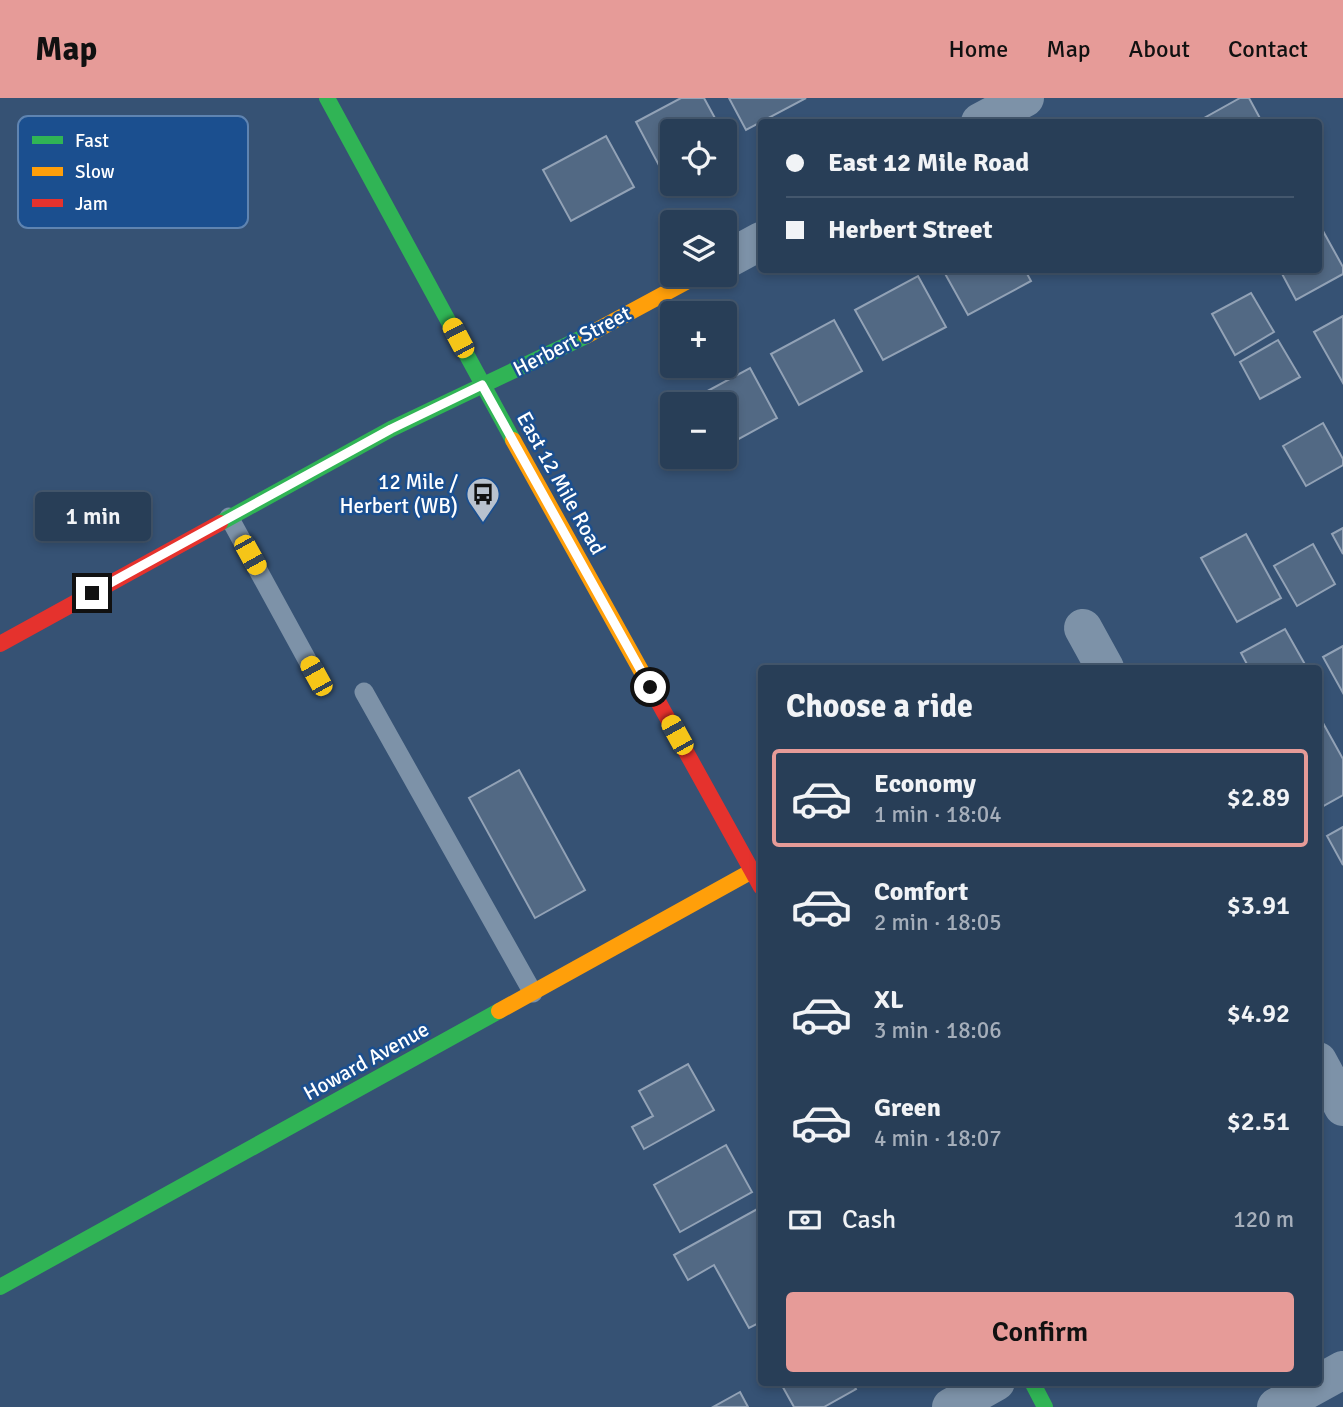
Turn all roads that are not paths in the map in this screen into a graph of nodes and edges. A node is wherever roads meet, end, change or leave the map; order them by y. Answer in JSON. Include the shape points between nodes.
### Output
{"nodes":[{"id":1,"x":327,"y":98,"type":"edge"},
{"id":2,"x":1025,"y":98,"type":"edge"},
{"id":3,"x":986,"y":119,"type":"edge"},
{"id":4,"x":758,"y":243,"type":"edge"},
{"id":5,"x":737,"y":254,"type":"edge"},
{"id":6,"x":677,"y":287,"type":"edge"},
{"id":7,"x":482,"y":385,"type":"junction"},
{"id":8,"x":229,"y":517,"type":"junction"},
{"id":9,"x":1083,"y":628,"type":"dead end"},
{"id":10,"x":0,"y":643,"type":"edge"},
{"id":11,"x":1103,"y":665,"type":"edge"},
{"id":12,"x":316,"y":676,"type":"dead end"},
{"id":13,"x":364,"y":692,"type":"dead end"},
{"id":14,"x":752,"y":871,"type":"junction"},
{"id":15,"x":758,"y":882,"type":"edge"},
{"id":16,"x":533,"y":993,"type":"junction"},
{"id":17,"x":1322,"y":1068,"type":"edge"},
{"id":18,"x":1343,"y":1107,"type":"edge"},
{"id":19,"x":0,"y":1287,"type":"edge"},
{"id":20,"x":1343,"y":1370,"type":"edge"},
{"id":21,"x":1322,"y":1382,"type":"edge"},
{"id":22,"x":989,"y":1386,"type":"edge"},
{"id":23,"x":1034,"y":1386,"type":"edge"},
{"id":24,"x":1314,"y":1386,"type":"edge"},
{"id":25,"x":951,"y":1407,"type":"edge"},
{"id":26,"x":1045,"y":1407,"type":"edge"},
{"id":27,"x":1276,"y":1407,"type":"edge"}],
"edges":[{"from":1,"to":7,"type":"street","name":"East 12 Mile Road"},
{"from":2,"to":3,"type":"street"},
{"from":4,"to":5,"type":"street"},
{"from":6,"to":7,"type":"street","name":"Herbert Street"},
{"from":7,"to":8,"type":"street","name":"Herbert Street"},
{"from":7,"to":14,"type":"street","name":"East 12 Mile Road"},
{"from":8,"to":10,"type":"street","name":"Herbert Street"},
{"from":8,"to":12,"type":"lane"},
{"from":9,"to":11,"type":"street"},
{"from":13,"to":16,"type":"lane"},
{"from":14,"to":15,"type":"street","name":"East 12 Mile Road"},
{"from":14,"to":16,"type":"street","name":"Howard Avenue"},
{"from":16,"to":19,"type":"street","name":"Howard Avenue"},
{"from":17,"to":18,"type":"street"},
{"from":20,"to":21,"type":"street"},
{"from":22,"to":25,"type":"street"},
{"from":23,"to":26,"type":"street"},
{"from":24,"to":27,"type":"street"}]}
